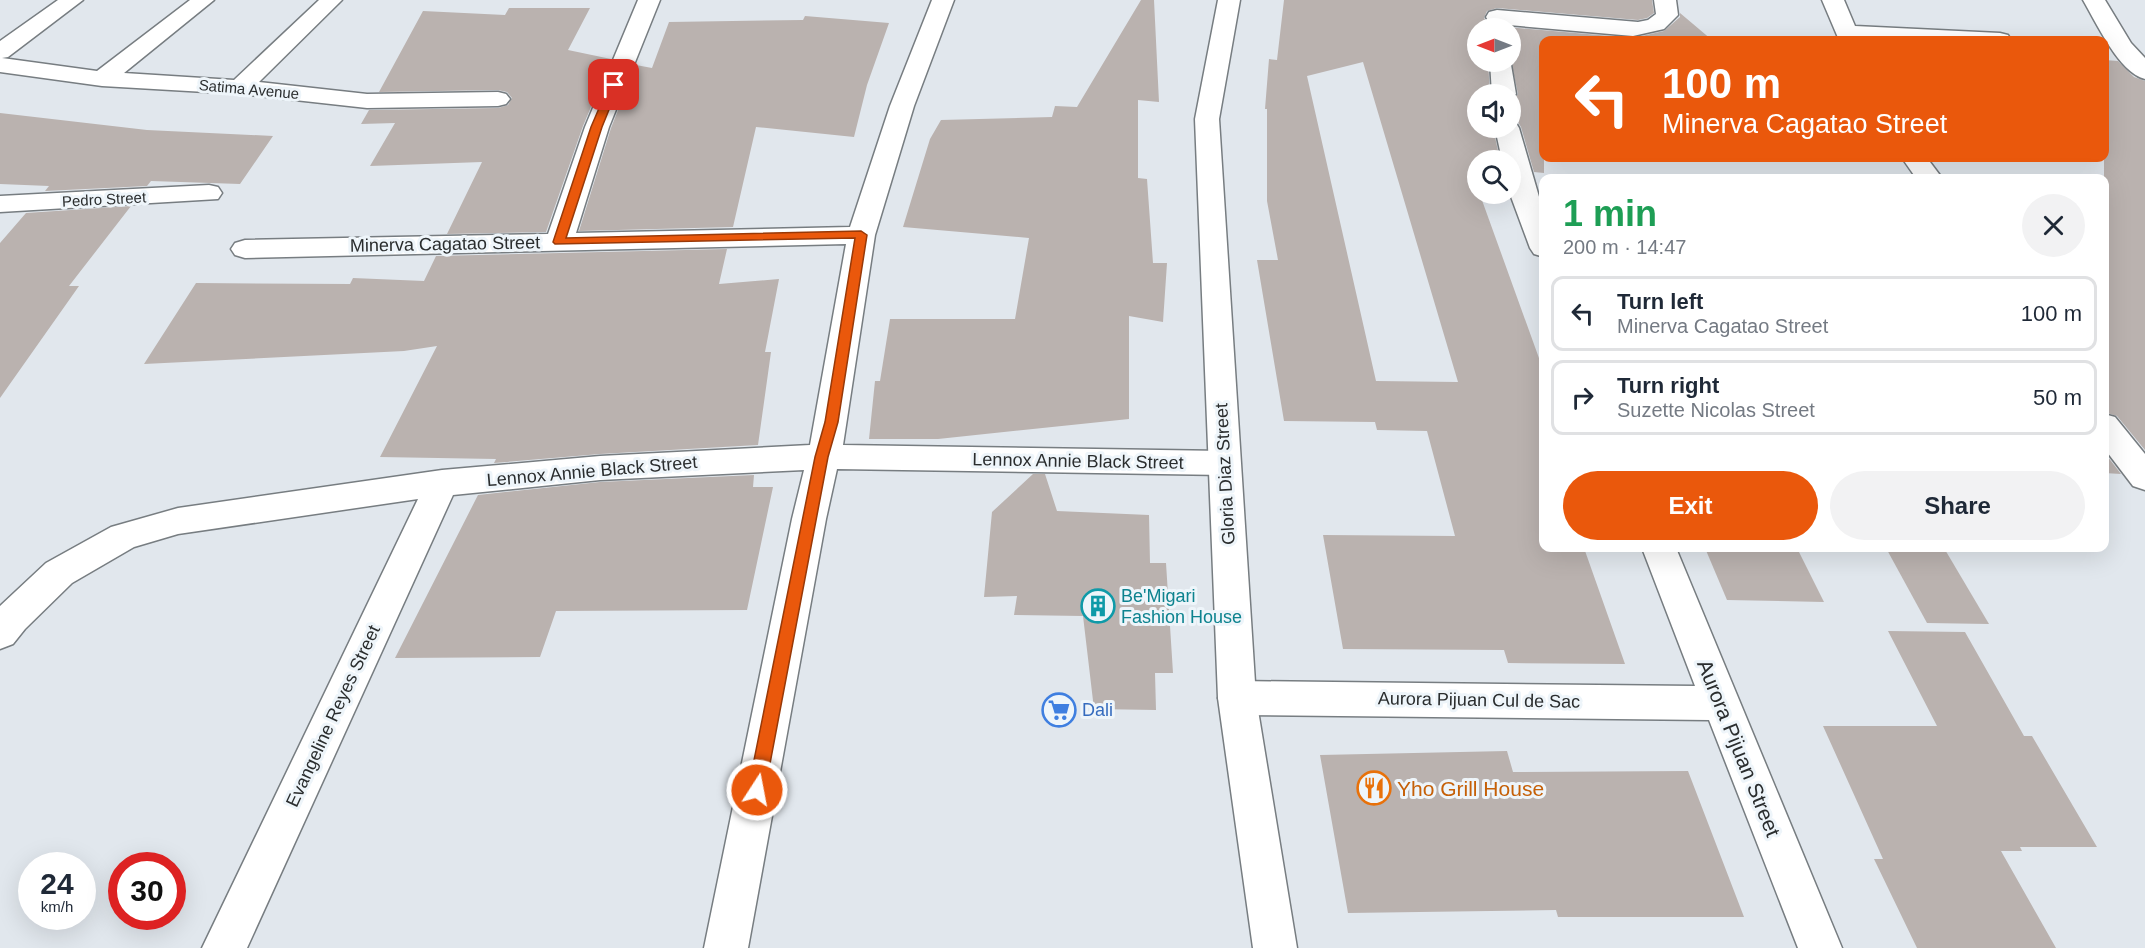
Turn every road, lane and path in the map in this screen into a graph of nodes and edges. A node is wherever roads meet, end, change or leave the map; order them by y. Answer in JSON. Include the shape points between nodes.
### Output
{"nodes":[{"id":1,"x":72,"y":0,"type":"edge"},
{"id":2,"x":203,"y":0,"type":"edge"},
{"id":3,"x":331,"y":0,"type":"edge"},
{"id":4,"x":649,"y":0,"type":"edge"},
{"id":5,"x":943,"y":0,"type":"edge"},
{"id":6,"x":1229,"y":0,"type":"edge"},
{"id":7,"x":1665,"y":0,"type":"edge"},
{"id":8,"x":1833,"y":0,"type":"edge"},
{"id":9,"x":2094,"y":0,"type":"edge"},
{"id":10,"x":1497,"y":15,"type":"edge"},
{"id":11,"x":1848,"y":36,"type":"edge"},
{"id":12,"x":2109,"y":36,"type":"edge"},
{"id":13,"x":2113,"y":47,"type":"edge"},
{"id":14,"x":2145,"y":49,"type":"edge"},
{"id":15,"x":0,"y":52,"type":"edge"},
{"id":16,"x":0,"y":65,"type":"edge"},
{"id":17,"x":2145,"y":72,"type":"edge"},
{"id":18,"x":102,"y":79,"type":"junction"},
{"id":19,"x":240,"y":87,"type":"junction"},
{"id":20,"x":498,"y":99,"type":"dead end"},
{"id":21,"x":1509,"y":138,"type":"edge"},
{"id":22,"x":209,"y":194,"type":"dead end"},
{"id":23,"x":0,"y":204,"type":"edge"},
{"id":24,"x":861,"y":235,"type":"junction"},
{"id":25,"x":1539,"y":236,"type":"edge"},
{"id":26,"x":559,"y":242,"type":"junction"},
{"id":27,"x":245,"y":249,"type":"dead end"},
{"id":28,"x":2109,"y":431,"type":"edge"},
{"id":29,"x":822,"y":457,"type":"junction"},
{"id":30,"x":1224,"y":463,"type":"junction"},
{"id":31,"x":2145,"y":477,"type":"edge"},
{"id":32,"x":442,"y":483,"type":"junction"},
{"id":33,"x":1661,"y":552,"type":"edge"},
{"id":34,"x":0,"y":633,"type":"edge"},
{"id":35,"x":1237,"y":698,"type":"junction"},
{"id":36,"x":1720,"y":703,"type":"junction"},
{"id":37,"x":224,"y":948,"type":"edge"},
{"id":38,"x":726,"y":948,"type":"edge"},
{"id":39,"x":1275,"y":948,"type":"edge"},
{"id":40,"x":1820,"y":948,"type":"edge"}],
"edges":[{"from":1,"to":15,"type":"street"},
{"from":2,"to":18,"type":"street"},
{"from":3,"to":19,"type":"street"},
{"from":4,"to":26,"type":"street","via":[[597,127]]},
{"from":5,"to":24,"type":"street","via":[[902,106]]},
{"from":6,"to":30,"type":"street","name":"Gloria Diaz Street","via":[[1207,119]]},
{"from":7,"to":10,"type":"street","via":[[1666,15],[1651,28]]},
{"from":8,"to":11,"type":"street"},
{"from":9,"to":12,"type":"street"},
{"from":13,"to":14,"type":"street"},
{"from":13,"to":17,"type":"street"},
{"from":16,"to":18,"type":"street","name":"Satima Avenue"},
{"from":18,"to":19,"type":"street","name":"Satima Avenue"},
{"from":19,"to":20,"type":"street","name":"Satima Avenue","via":[[367,101]]},
{"from":21,"to":25,"type":"street","via":[[1525,201]]},
{"from":22,"to":23,"type":"street","name":"Pedro Street"},
{"from":24,"to":26,"type":"street","name":"Minerva Cagatao Street"},
{"from":24,"to":29,"type":"street","via":[[832,422]]},
{"from":26,"to":27,"type":"street","name":"Minerva Cagatao Street"},
{"from":28,"to":31,"type":"street"},
{"from":29,"to":30,"type":"street","name":"Lennox Annie Black Street"},
{"from":29,"to":32,"type":"street","name":"Lennox Annie Black Street","via":[[600,468]]},
{"from":29,"to":38,"type":"street"},
{"from":30,"to":35,"type":"street","name":"Gloria Diaz Street"},
{"from":32,"to":34,"type":"street","name":"Lennox Annie Black Street","via":[[178,521],[123,537],[59,573]]},
{"from":32,"to":37,"type":"street","name":"Evangeline Reyes Street"},
{"from":33,"to":36,"type":"street","name":"Aurora Pijuan Street"},
{"from":35,"to":36,"type":"street","name":"Aurora Pijuan Cul de Sac"},
{"from":35,"to":39,"type":"street","name":"Gloria Diaz Street"},
{"from":36,"to":40,"type":"street","name":"Aurora Pijuan Street"}]}
